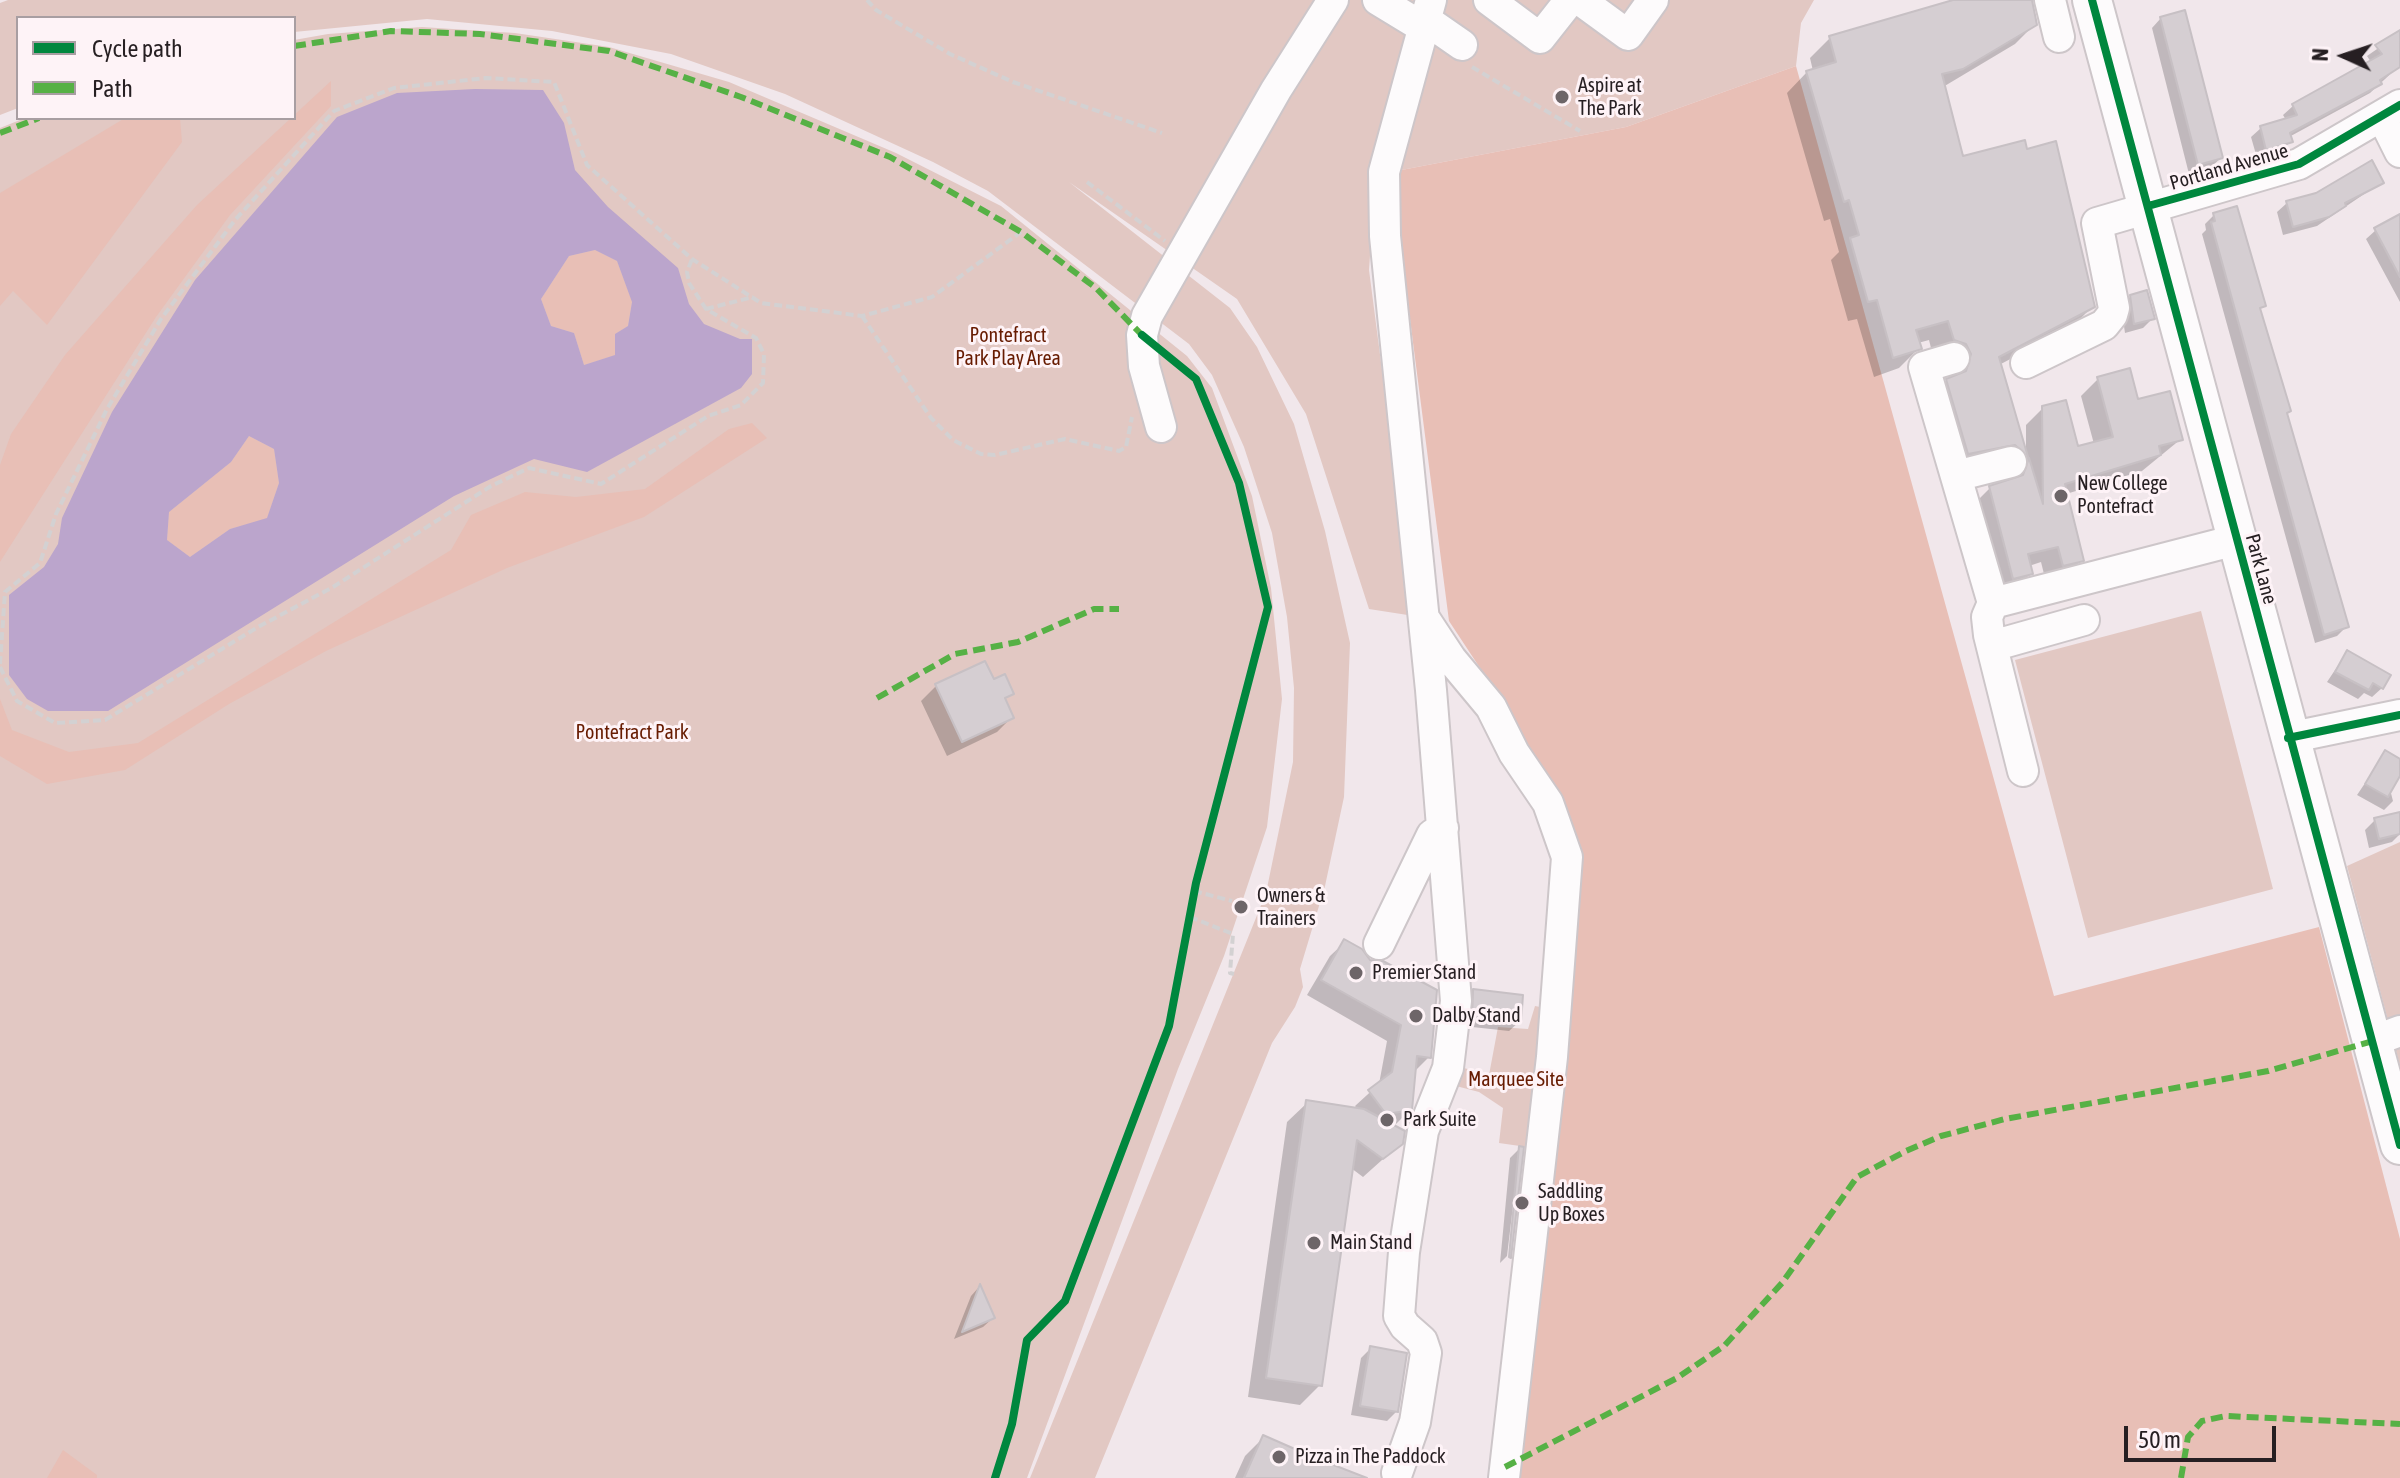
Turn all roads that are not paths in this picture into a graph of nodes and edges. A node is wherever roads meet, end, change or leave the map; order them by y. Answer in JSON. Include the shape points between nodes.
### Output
{"nodes":[{"id":1,"x":1333,"y":0,"type":"edge"},
{"id":2,"x":1378,"y":0,"type":"edge"},
{"id":3,"x":1489,"y":0,"type":"edge"},
{"id":4,"x":1570,"y":0,"type":"edge"},
{"id":5,"x":1580,"y":0,"type":"edge"},
{"id":6,"x":1653,"y":0,"type":"edge"},
{"id":7,"x":2050,"y":0,"type":"edge"},
{"id":8,"x":2092,"y":0,"type":"edge"},
{"id":9,"x":1427,"y":16,"type":"edge"},
{"id":10,"x":2059,"y":37,"type":"dead end"},
{"id":11,"x":1462,"y":52,"type":"road end"},
{"id":12,"x":2391,"y":111,"type":"edge"},
{"id":13,"x":2400,"y":152,"type":"edge"},
{"id":14,"x":2148,"y":206,"type":"junction"},
{"id":15,"x":1954,"y":358,"type":"dead end"},
{"id":16,"x":2026,"y":363,"type":"dead end"},
{"id":17,"x":1161,"y":427,"type":"dead end"},
{"id":18,"x":2011,"y":462,"type":"dead end"},
{"id":19,"x":1956,"y":476,"type":"junction"},
{"id":20,"x":2236,"y":540,"type":"junction"},
{"id":21,"x":1993,"y":603,"type":"junction"},
{"id":22,"x":1422,"y":615,"type":"junction"},
{"id":23,"x":2084,"y":620,"type":"dead end"},
{"id":24,"x":1992,"y":646,"type":"junction"},
{"id":25,"x":2400,"y":715,"type":"edge"},
{"id":26,"x":2288,"y":738,"type":"junction"},
{"id":27,"x":2023,"y":771,"type":"dead end"},
{"id":28,"x":1443,"y":828,"type":"junction"},
{"id":29,"x":1379,"y":944,"type":"dead end"},
{"id":30,"x":2386,"y":1036,"type":"edge"},
{"id":31,"x":2400,"y":1145,"type":"edge"},
{"id":32,"x":1397,"y":1473,"type":"dead end"},
{"id":33,"x":1504,"y":1478,"type":"edge"}],
"edges":[{"from":1,"to":17,"type":"street","via":[[1147,316],[1142,335],[1147,380]]},
{"from":2,"to":9,"type":"street"},
{"from":3,"to":4,"type":"street","via":[[1540,38]]},
{"from":5,"to":6,"type":"street","via":[[1628,35]]},
{"from":7,"to":10,"type":"street"},
{"from":8,"to":14,"type":"main road","name":"Park Lane"},
{"from":9,"to":11,"type":"street"},
{"from":9,"to":22,"type":"street","via":[[1384,172],[1385,236]]},
{"from":12,"to":13,"type":"street"},
{"from":12,"to":14,"type":"street","name":"Portland Avenue","via":[[2299,164]]},
{"from":14,"to":16,"type":"street","name":"Portland Avenue","via":[[2097,223],[2112,315],[2104,325]]},
{"from":14,"to":20,"type":"main road","name":"Park Lane"},
{"from":15,"to":19,"type":"street","via":[[1924,367]]},
{"from":18,"to":19,"type":"street"},
{"from":19,"to":21,"type":"street"},
{"from":20,"to":21,"type":"street"},
{"from":20,"to":26,"type":"main road","name":"Park Lane"},
{"from":21,"to":24,"type":"street","via":[[1987,617]]},
{"from":22,"to":28,"type":"street"},
{"from":22,"to":33,"type":"street","via":[[1491,707],[1548,803],[1567,857],[1552,1057]]},
{"from":23,"to":24,"type":"street"},
{"from":24,"to":27,"type":"street"},
{"from":25,"to":26,"type":"street"},
{"from":26,"to":30,"type":"main road","name":"Park Lane"},
{"from":28,"to":29,"type":"street","via":[[1432,835]]},
{"from":28,"to":32,"type":"street","via":[[1456,1001],[1451,1053],[1423,1131],[1404,1252],[1399,1316],[1426,1353],[1415,1422]]},
{"from":30,"to":31,"type":"main road","name":"Park Lane"}]}
